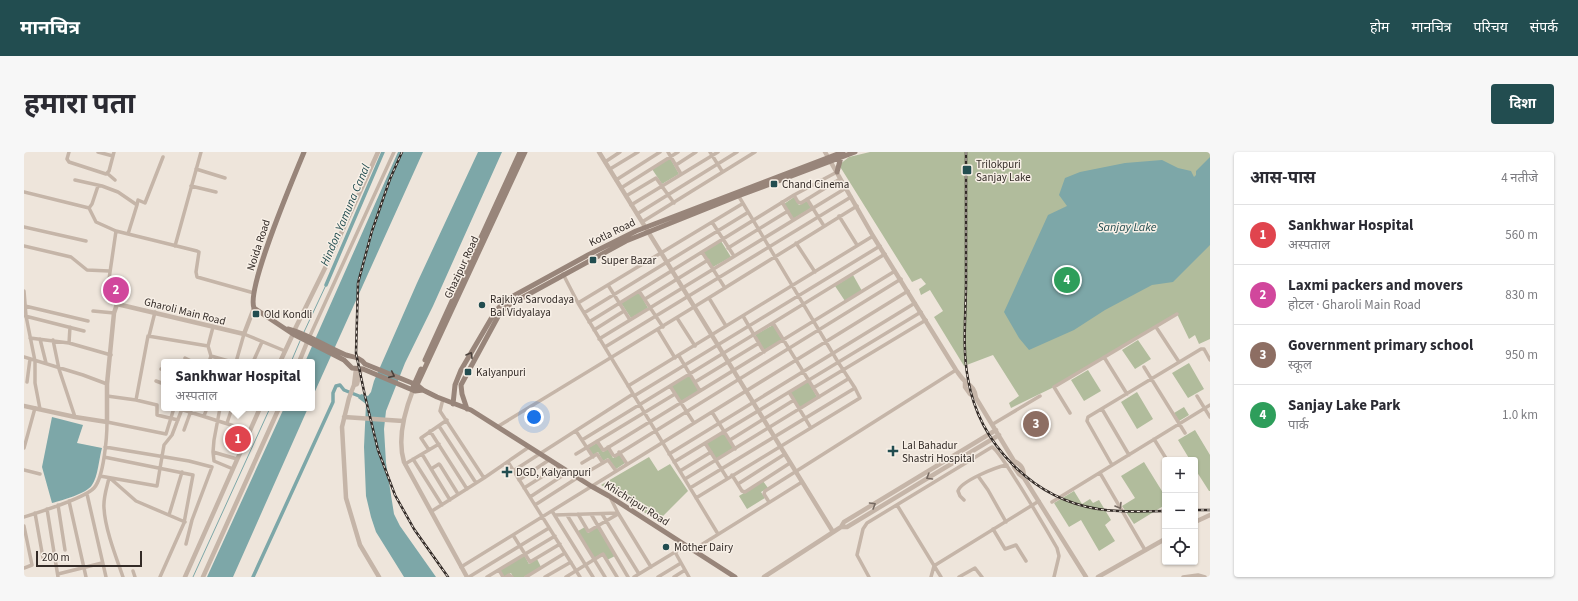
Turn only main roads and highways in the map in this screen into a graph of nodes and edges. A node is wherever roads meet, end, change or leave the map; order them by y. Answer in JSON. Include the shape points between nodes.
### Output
{"nodes":[{"id":1,"x":304,"y":152,"type":"edge"},
{"id":2,"x":520,"y":152,"type":"edge"},
{"id":3,"x":525,"y":152,"type":"edge"},
{"id":4,"x":855,"y":152,"type":"edge"},
{"id":5,"x":842,"y":155,"type":"edge"},
{"id":6,"x":837,"y":172,"type":"road end"},
{"id":7,"x":512,"y":299,"type":"junction"},
{"id":8,"x":334,"y":352,"type":"junction"},
{"id":9,"x":352,"y":356,"type":"junction"},
{"id":10,"x":346,"y":363,"type":"junction"},
{"id":11,"x":361,"y":368,"type":"junction"},
{"id":12,"x":455,"y":385,"type":"junction"},
{"id":13,"x":413,"y":387,"type":"junction"},
{"id":14,"x":461,"y":387,"type":"junction"},
{"id":15,"x":453,"y":404,"type":"junction"},
{"id":16,"x":467,"y":409,"type":"junction"},
{"id":17,"x":736,"y":577,"type":"edge"}],
"edges":[{"from":1,"to":8,"type":"main road","name":"Noida Road","via":[[264,258],[252,303],[254,308],[288,330]]},
{"from":2,"to":13,"type":"main road","name":"Ghazipur Road"},
{"from":3,"to":13,"type":"main road","name":"Ghazipur Road"},
{"from":4,"to":5,"type":"main road","name":"Kotla Road"},
{"from":5,"to":6,"type":"main road"},
{"from":5,"to":7,"type":"main road","name":"Kotla Road","via":[[647,229]]},
{"from":12,"to":7,"type":"main road","name":"Kotla Road","one_way":true,"via":[[495,312],[502,304]]},
{"from":7,"to":14,"type":"main road","name":"Kotla Road","via":[[500,313]]},
{"from":8,"to":9,"type":"main road"},
{"from":8,"to":10,"type":"main road"},
{"from":9,"to":10,"type":"main road"},
{"from":9,"to":11,"type":"main road","via":[[361,359]]},
{"from":10,"to":11,"type":"main road","via":[[350,367]]},
{"from":11,"to":13,"type":"main road","name":"Khichripur Road","via":[[373,369]]},
{"from":12,"to":14,"type":"main road"},
{"from":12,"to":15,"type":"main road","name":"Kotla Road"},
{"from":13,"to":15,"type":"main road","name":"Khichripur Road"},
{"from":14,"to":16,"type":"main road"},
{"from":15,"to":16,"type":"main road","name":"Khichripur Road"},
{"from":16,"to":17,"type":"main road","name":"Khichripur Road"}]}
